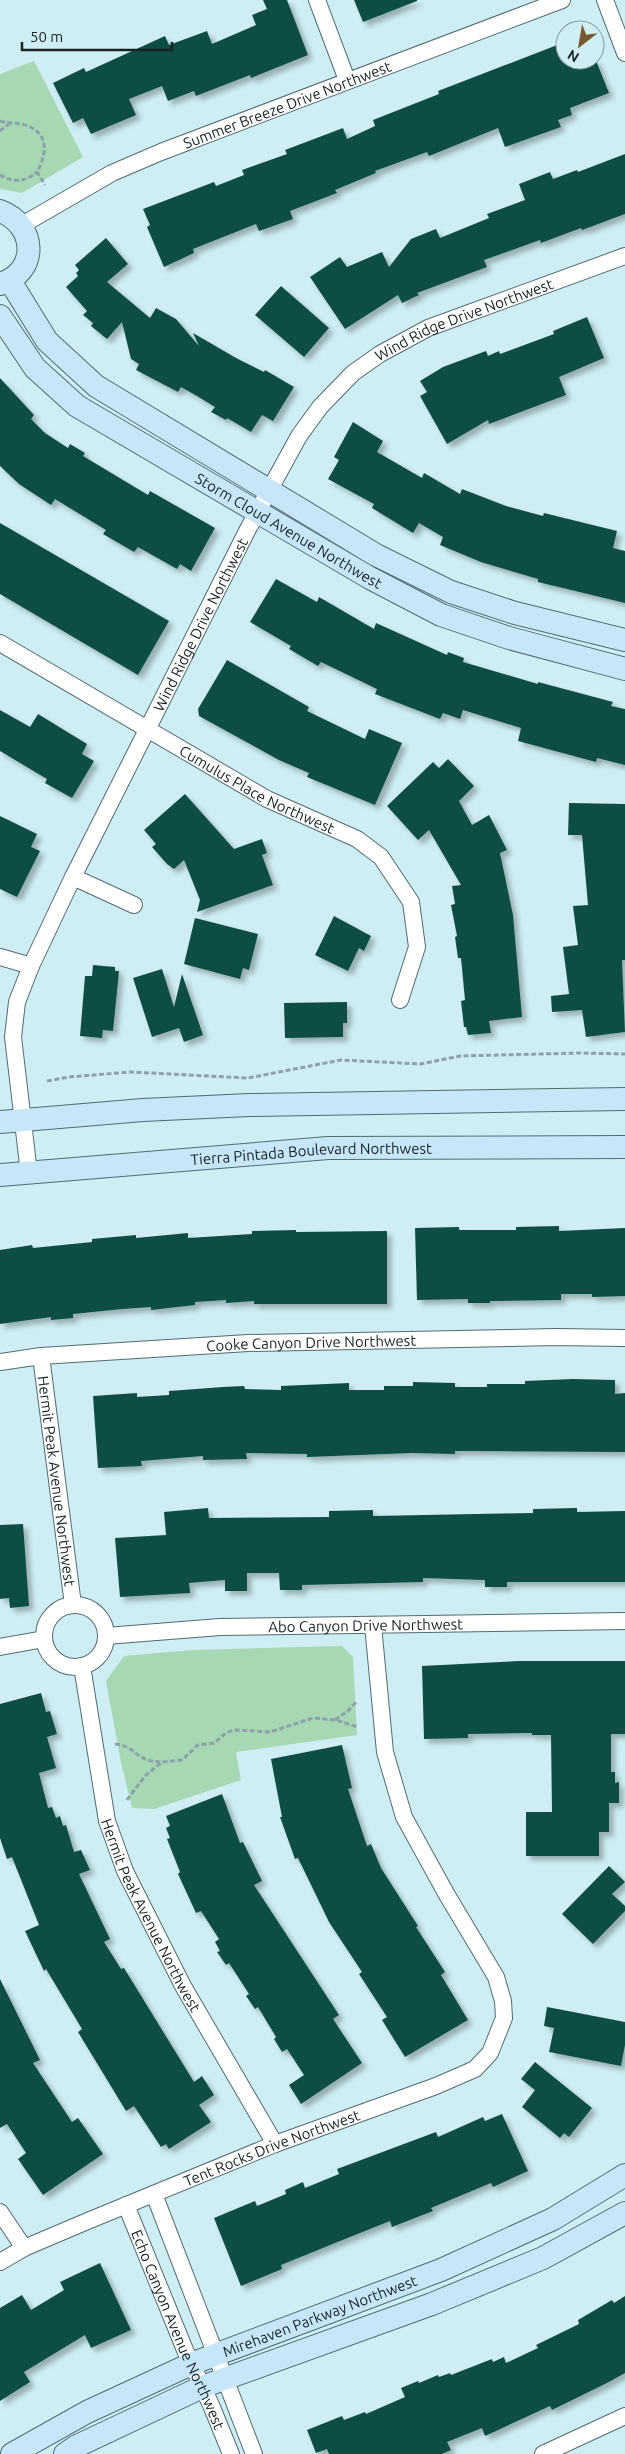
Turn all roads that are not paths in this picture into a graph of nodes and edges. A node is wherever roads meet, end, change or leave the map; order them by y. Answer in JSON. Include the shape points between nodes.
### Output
{"nodes":[{"id":1,"x":317,"y":0,"type":"edge"},
{"id":2,"x":562,"y":0,"type":"edge"},
{"id":3,"x":605,"y":0,"type":"edge"},
{"id":4,"x":625,"y":53,"type":"edge"},
{"id":5,"x":347,"y":80,"type":"junction"},
{"id":6,"x":0,"y":211,"type":"edge"},
{"id":7,"x":22,"y":225,"type":"junction"},
{"id":8,"x":625,"y":256,"type":"edge"},
{"id":9,"x":5,"y":282,"type":"edge"},
{"id":10,"x":0,"y":316,"type":"edge"},
{"id":11,"x":269,"y":490,"type":"junction"},
{"id":12,"x":257,"y":513,"type":"junction"},
{"id":13,"x":625,"y":640,"type":"edge"},
{"id":14,"x":0,"y":643,"type":"edge"},
{"id":15,"x":625,"y":669,"type":"edge"},
{"id":16,"x":148,"y":731,"type":"junction"},
{"id":17,"x":73,"y":877,"type":"junction"},
{"id":18,"x":134,"y":905,"type":"dead end"},
{"id":19,"x":0,"y":957,"type":"edge"},
{"id":20,"x":31,"y":966,"type":"junction"},
{"id":21,"x":400,"y":1000,"type":"dead end"},
{"id":22,"x":625,"y":1099,"type":"edge"},
{"id":23,"x":11,"y":1121,"type":"edge"},
{"id":24,"x":625,"y":1146,"type":"edge"},
{"id":25,"x":29,"y":1173,"type":"junction"},
{"id":26,"x":0,"y":1175,"type":"edge"},
{"id":27,"x":625,"y":1338,"type":"edge"},
{"id":28,"x":41,"y":1356,"type":"junction"},
{"id":29,"x":0,"y":1362,"type":"edge"},
{"id":30,"x":73,"y":1605,"type":"junction"},
{"id":31,"x":625,"y":1621,"type":"edge"},
{"id":32,"x":373,"y":1625,"type":"junction"},
{"id":33,"x":106,"y":1636,"type":"junction"},
{"id":34,"x":44,"y":1639,"type":"junction"},
{"id":35,"x":0,"y":1647,"type":"edge"},
{"id":36,"x":82,"y":1666,"type":"junction"},
{"id":37,"x":275,"y":2144,"type":"junction"},
{"id":38,"x":625,"y":2175,"type":"edge"},
{"id":39,"x":154,"y":2194,"type":"junction"},
{"id":40,"x":126,"y":2206,"type":"junction"},
{"id":41,"x":0,"y":2212,"type":"edge"},
{"id":42,"x":625,"y":2212,"type":"edge"},
{"id":43,"x":24,"y":2248,"type":"junction"},
{"id":44,"x":0,"y":2262,"type":"edge"},
{"id":45,"x":217,"y":2355,"type":"junction"},
{"id":46,"x":191,"y":2364,"type":"junction"},
{"id":47,"x":226,"y":2378,"type":"junction"},
{"id":48,"x":202,"y":2387,"type":"junction"},
{"id":49,"x":625,"y":2416,"type":"edge"},
{"id":50,"x":12,"y":2454,"type":"edge"},
{"id":51,"x":66,"y":2454,"type":"edge"},
{"id":52,"x":231,"y":2454,"type":"edge"},
{"id":53,"x":254,"y":2454,"type":"edge"},
{"id":54,"x":543,"y":2454,"type":"edge"}],
"edges":[{"from":1,"to":5,"type":"street"},
{"from":2,"to":5,"type":"street","name":"Summer Breeze Drive Northwest"},
{"from":3,"to":4,"type":"street"},
{"from":5,"to":7,"type":"street","name":"Summer Breeze Drive Northwest","via":[[112,173]]},
{"from":6,"to":7,"type":"street","via":[[11,215]]},
{"from":7,"to":9,"type":"street","via":[[29,250],[25,264]]},
{"from":8,"to":11,"type":"street","name":"Wind Ridge Drive Northwest","via":[[428,328],[380,354],[353,374],[320,407],[299,436]]},
{"from":9,"to":11,"type":"street","name":"Storm Cloud Avenue Northwest","via":[[47,341],[96,386]]},
{"from":10,"to":12,"type":"street","name":"Storm Cloud Avenue Northwest","via":[[35,368],[77,406]]},
{"from":11,"to":12,"type":"street","name":"Wind Ridge Drive Northwest"},
{"from":11,"to":13,"type":"street","name":"Storm Cloud Avenue Northwest","via":[[376,555],[450,592],[515,613]]},
{"from":12,"to":15,"type":"street","name":"Storm Cloud Avenue Northwest","via":[[441,615],[509,638]]},
{"from":12,"to":16,"type":"street","name":"Wind Ridge Drive Northwest"},
{"from":14,"to":16,"type":"street","name":"Cumulus Place Northwest"},
{"from":16,"to":17,"type":"street","name":"Wind Ridge Drive Northwest"},
{"from":16,"to":21,"type":"street","name":"Cumulus Place Northwest","via":[[267,799],[357,839],[381,857],[411,902],[417,947]]},
{"from":17,"to":18,"type":"street"},
{"from":17,"to":20,"type":"street","name":"Wind Ridge Drive Northwest"},
{"from":19,"to":20,"type":"street"},
{"from":20,"to":23,"type":"street","name":"Wind Ridge Drive Northwest","via":[[17,1002]]},
{"from":22,"to":23,"type":"street","via":[[249,1106]]},
{"from":23,"to":25,"type":"street","name":"Wind Ridge Drive Northwest"},
{"from":24,"to":25,"type":"street","name":"Tierra Pintada Boulevard Northwest","via":[[328,1148]]},
{"from":25,"to":26,"type":"street","name":"Tierra Pintada Boulevard Northwest"},
{"from":27,"to":28,"type":"street","name":"Cooke Canyon Drive Northwest","via":[[248,1343]]},
{"from":28,"to":29,"type":"street","name":"Cooke Canyon Drive Northwest"},
{"from":28,"to":30,"type":"street","name":"Hermit Peak Avenue Northwest"},
{"from":30,"to":33,"type":"street","via":[[83,1606],[96,1614]]},
{"from":30,"to":34,"type":"street","via":[[55,1612],[48,1620]]},
{"from":31,"to":32,"type":"street","name":"Abo Canyon Drive Northwest"},
{"from":32,"to":33,"type":"street","name":"Abo Canyon Drive Northwest","via":[[220,1627]]},
{"from":32,"to":37,"type":"street","name":"Tent Rocks Drive Northwest","via":[[385,1752],[404,1818],[496,1977],[504,2018],[490,2053],[475,2069]]},
{"from":33,"to":36,"type":"street","via":[[99,1655]]},
{"from":34,"to":35,"type":"street"},
{"from":34,"to":36,"type":"street","via":[[47,1649],[57,1661],[72,1667]]},
{"from":36,"to":37,"type":"street","name":"Hermit Peak Avenue Northwest","via":[[107,1820],[125,1871],[184,1986]]},
{"from":37,"to":39,"type":"street","name":"Tent Rocks Drive Northwest"},
{"from":38,"to":45,"type":"street","name":"Mirehaven Parkway Northwest","via":[[553,2219],[441,2270]]},
{"from":39,"to":40,"type":"street","name":"Tent Rocks Drive Northwest"},
{"from":39,"to":45,"type":"street","name":"Echo Canyon Avenue Northwest"},
{"from":40,"to":43,"type":"street","name":"Tent Rocks Drive Northwest"},
{"from":40,"to":46,"type":"street","name":"Echo Canyon Avenue Northwest"},
{"from":41,"to":43,"type":"street"},
{"from":42,"to":47,"type":"street","name":"Mirehaven Parkway Northwest","via":[[543,2258]]},
{"from":43,"to":44,"type":"street","name":"Tent Rocks Drive Northwest"},
{"from":45,"to":46,"type":"street","name":"Mirehaven Parkway Northwest"},
{"from":45,"to":47,"type":"street","name":"Echo Canyon Avenue Northwest"},
{"from":46,"to":48,"type":"street","name":"Echo Canyon Avenue Northwest"},
{"from":46,"to":50,"type":"street","name":"Mirehaven Parkway Northwest","via":[[87,2412]]},
{"from":47,"to":48,"type":"street","name":"Mirehaven Parkway Northwest"},
{"from":47,"to":53,"type":"street","name":"Echo Canyon Avenue Northwest"},
{"from":48,"to":51,"type":"street","name":"Mirehaven Parkway Northwest"},
{"from":48,"to":52,"type":"street","name":"Echo Canyon Avenue Northwest"},
{"from":49,"to":54,"type":"street"}]}
